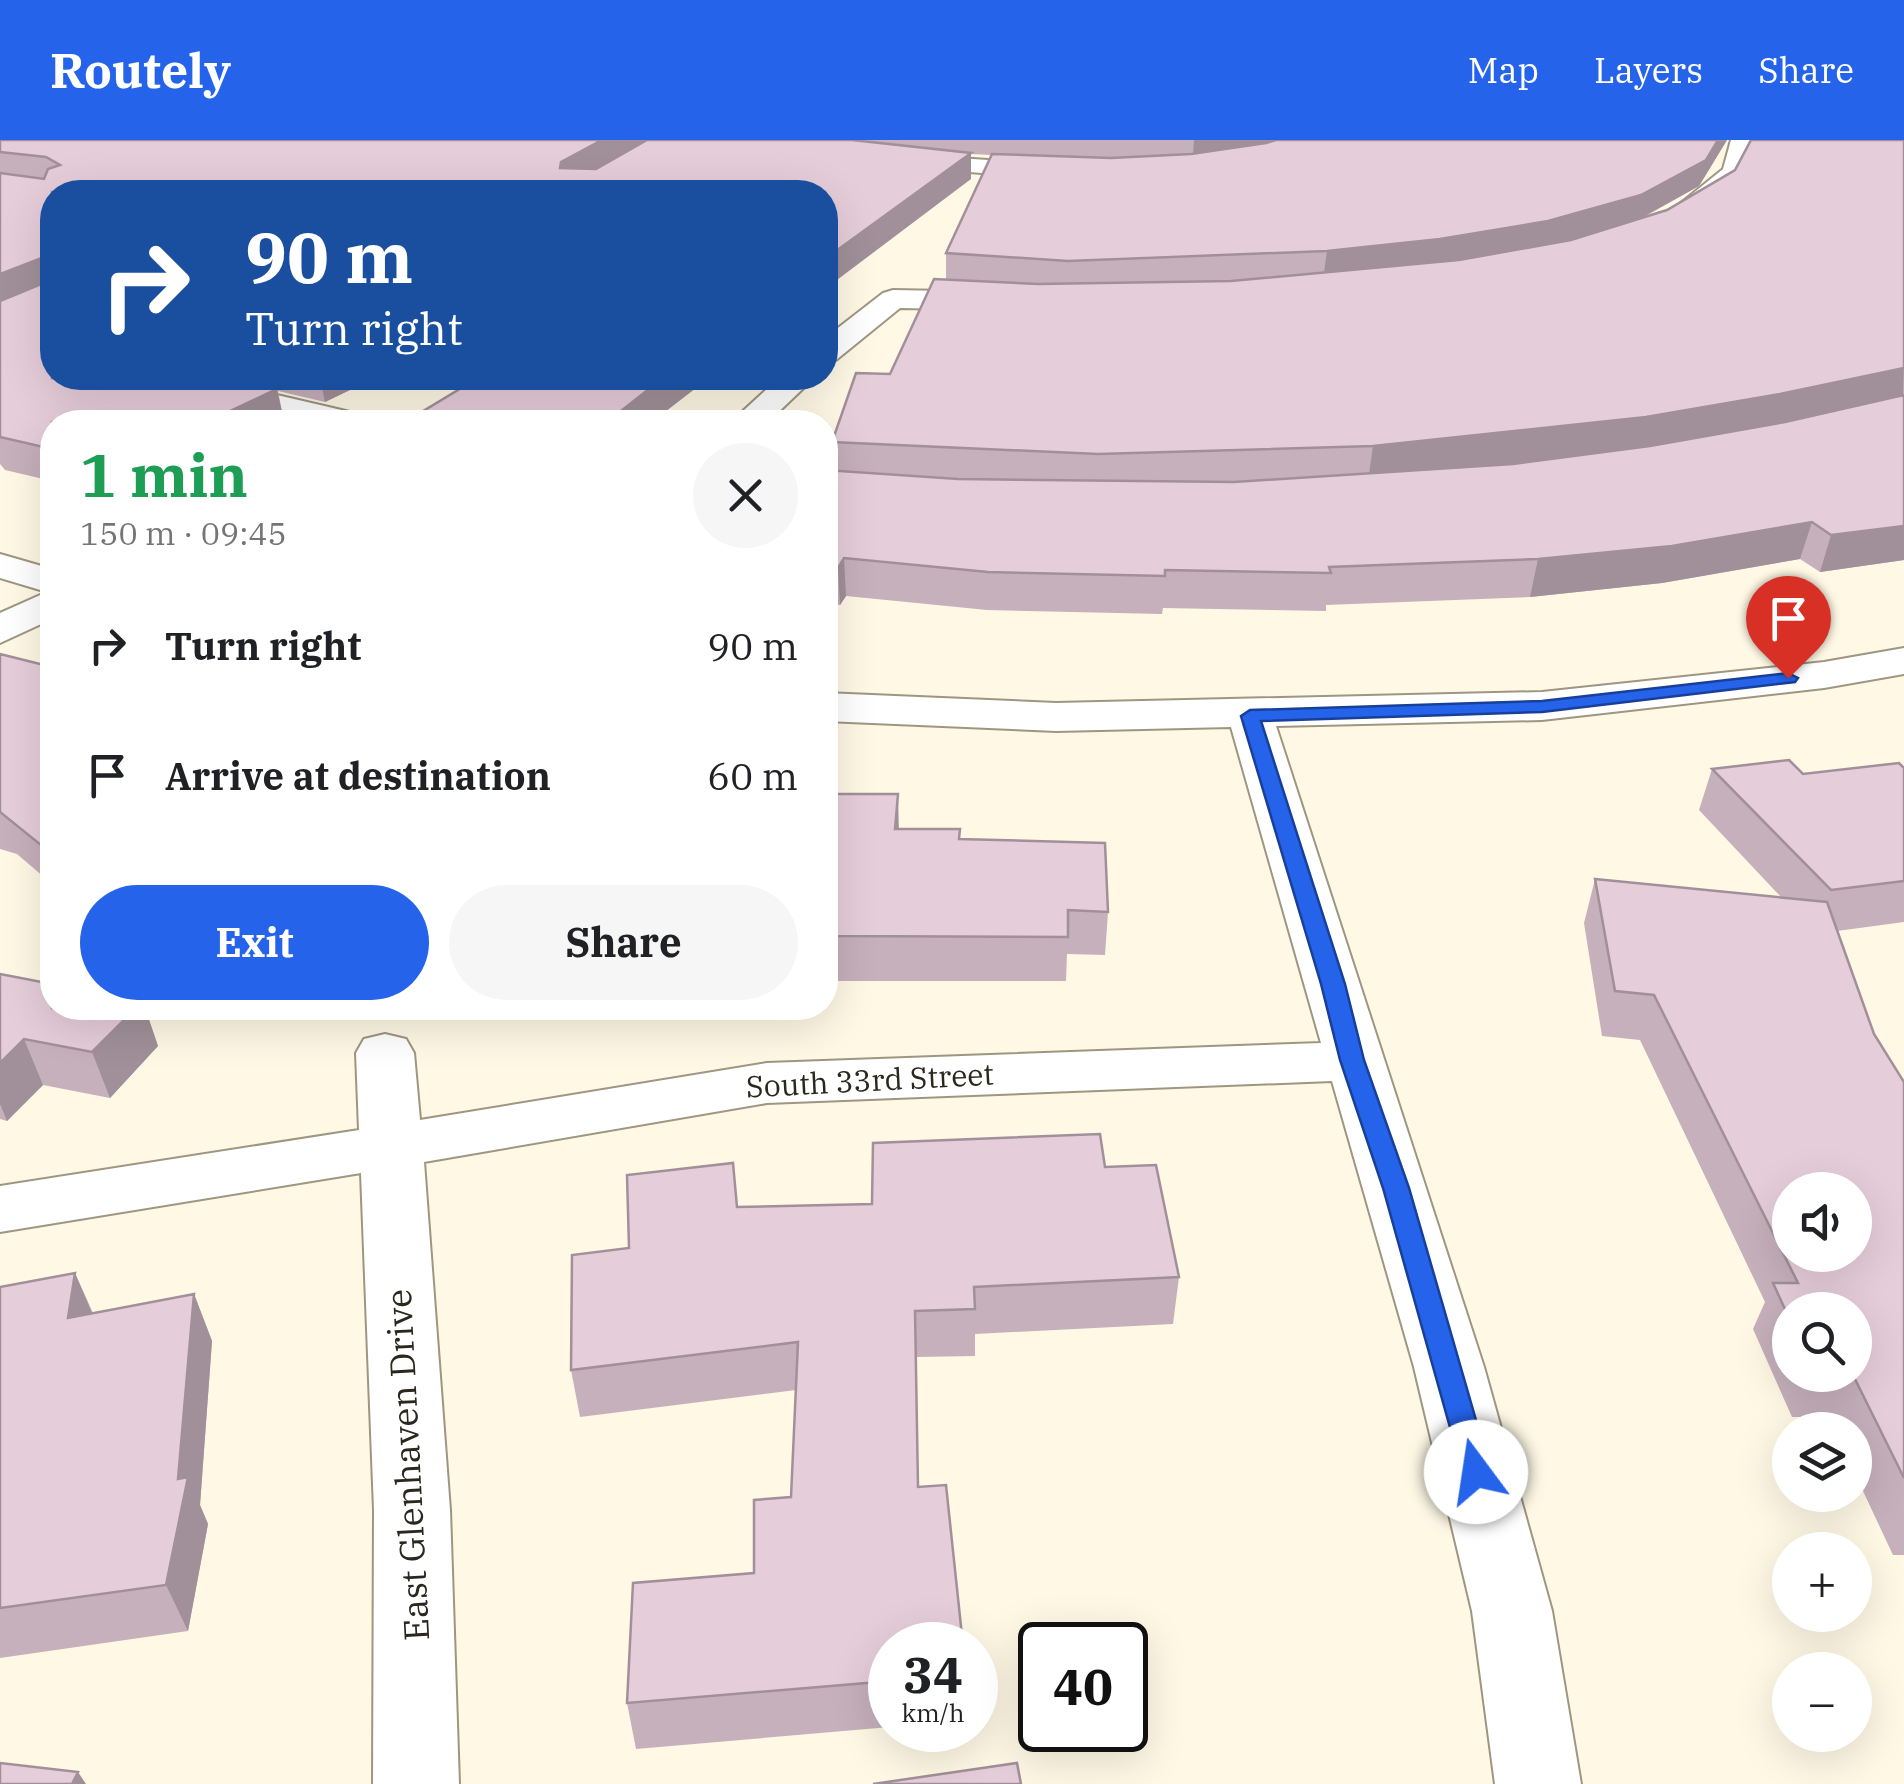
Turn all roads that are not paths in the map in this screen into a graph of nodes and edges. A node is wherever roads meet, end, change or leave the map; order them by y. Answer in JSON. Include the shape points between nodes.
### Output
{"nodes":[{"id":1,"x":1744,"y":140,"type":"edge"},
{"id":2,"x":876,"y":159,"type":"edge"},
{"id":3,"x":1088,"y":172,"type":"edge"},
{"id":4,"x":1667,"y":221,"type":"edge"},
{"id":5,"x":1025,"y":302,"type":"edge"},
{"id":6,"x":838,"y":342,"type":"edge"},
{"id":7,"x":253,"y":390,"type":"edge"},
{"id":8,"x":784,"y":390,"type":"edge"},
{"id":9,"x":300,"y":410,"type":"edge"},
{"id":10,"x":762,"y":410,"type":"edge"},
{"id":11,"x":0,"y":566,"type":"edge"},
{"id":12,"x":40,"y":578,"type":"edge"},
{"id":13,"x":40,"y":609,"type":"edge"},
{"id":14,"x":0,"y":630,"type":"edge"},
{"id":15,"x":1904,"y":661,"type":"edge"},
{"id":16,"x":838,"y":708,"type":"edge"},
{"id":17,"x":1250,"y":716,"type":"junction"},
{"id":18,"x":385,"y":1052,"type":"dead end"},
{"id":19,"x":1352,"y":1060,"type":"junction"},
{"id":20,"x":392,"y":1146,"type":"junction"},
{"id":21,"x":0,"y":1208,"type":"edge"},
{"id":22,"x":416,"y":1784,"type":"edge"},
{"id":23,"x":1538,"y":1784,"type":"edge"}],
"edges":[{"from":1,"to":4,"type":"street","via":[[1743,159],[1724,185]]},
{"from":2,"to":3,"type":"street"},
{"from":5,"to":6,"type":"street","via":[[893,298]]},
{"from":7,"to":9,"type":"street","via":[[266,402]]},
{"from":8,"to":10,"type":"street"},
{"from":11,"to":12,"type":"street"},
{"from":13,"to":14,"type":"street"},
{"from":15,"to":17,"type":"street","via":[[1542,706]]},
{"from":16,"to":17,"type":"street"},
{"from":17,"to":19,"type":"street"},
{"from":18,"to":20,"type":"street"},
{"from":19,"to":20,"type":"street","name":"South 33rd Street","via":[[767,1083]]},
{"from":19,"to":23,"type":"street","via":[[1448,1367],[1507,1592]]},
{"from":20,"to":21,"type":"street","name":"South 33rd Street"},
{"from":20,"to":22,"type":"street","name":"East Glenhaven Drive","via":[[418,1678]]}]}
